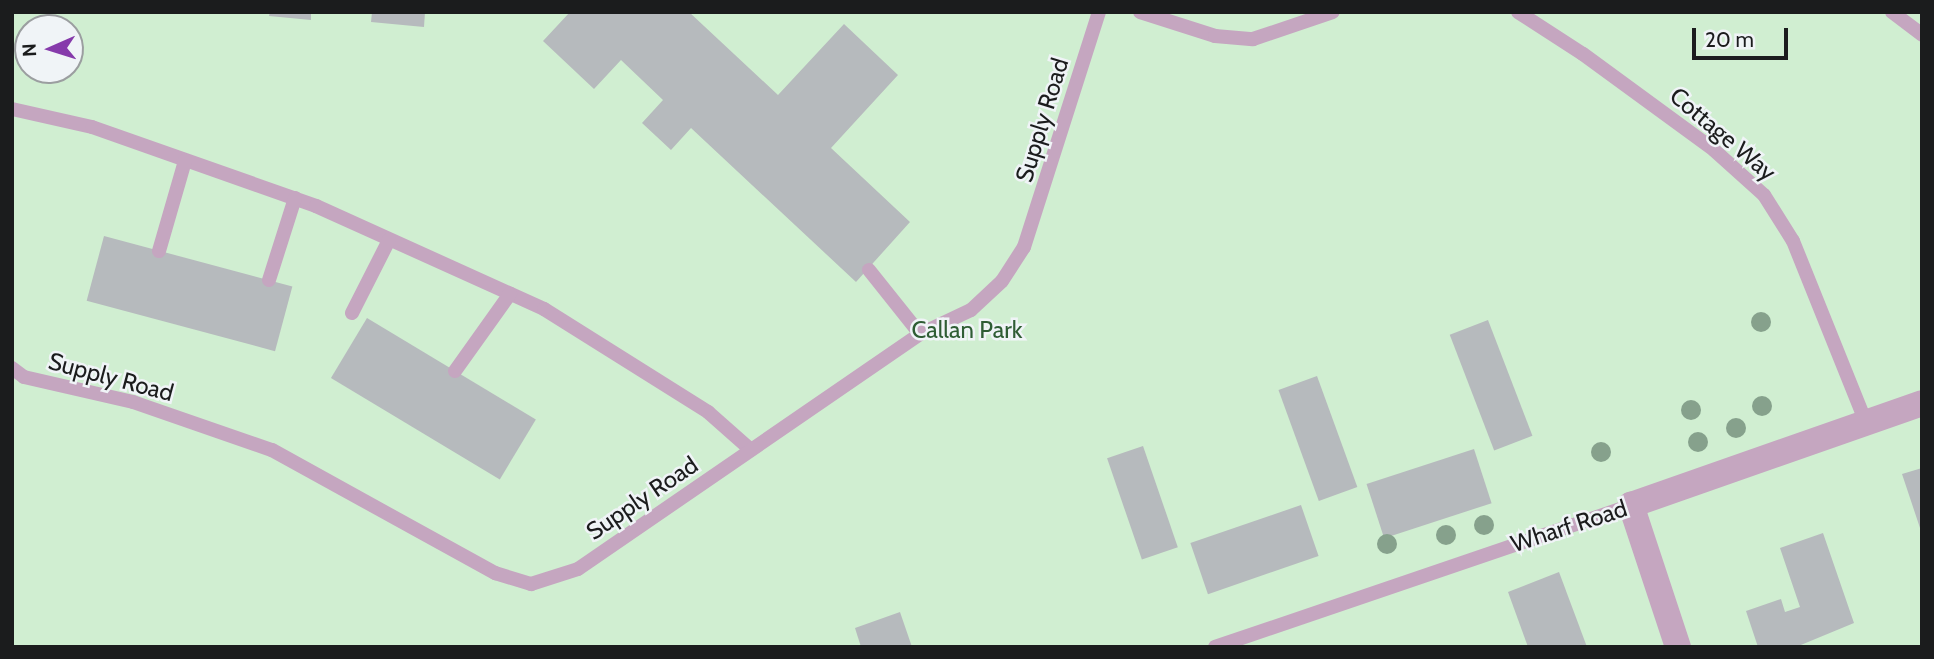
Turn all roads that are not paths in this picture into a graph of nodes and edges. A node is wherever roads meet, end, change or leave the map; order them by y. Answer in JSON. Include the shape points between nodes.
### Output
{"nodes":[{"id":1,"x":1099,"y":12,"type":"edge"},
{"id":2,"x":1139,"y":12,"type":"edge"},
{"id":3,"x":1332,"y":12,"type":"edge"},
{"id":4,"x":1518,"y":12,"type":"edge"},
{"id":5,"x":1892,"y":12,"type":"edge"},
{"id":6,"x":1922,"y":35,"type":"edge"},
{"id":7,"x":12,"y":109,"type":"edge"},
{"id":8,"x":186,"y":161,"type":"junction"},
{"id":9,"x":295,"y":198,"type":"junction"},
{"id":10,"x":389,"y":240,"type":"junction"},
{"id":11,"x":159,"y":251,"type":"dead end"},
{"id":12,"x":869,"y":270,"type":"dead end"},
{"id":13,"x":269,"y":280,"type":"dead end"},
{"id":14,"x":510,"y":294,"type":"junction"},
{"id":15,"x":352,"y":313,"type":"dead end"},
{"id":16,"x":920,"y":334,"type":"junction"},
{"id":17,"x":12,"y":368,"type":"edge"},
{"id":18,"x":455,"y":371,"type":"dead end"},
{"id":19,"x":1922,"y":403,"type":"edge"},
{"id":20,"x":1866,"y":423,"type":"junction"},
{"id":21,"x":751,"y":450,"type":"junction"},
{"id":22,"x":1631,"y":505,"type":"junction"},
{"id":23,"x":1216,"y":647,"type":"edge"},
{"id":24,"x":1678,"y":647,"type":"edge"}],
"edges":[{"from":1,"to":16,"type":"lane","name":"Supply Road","via":[[1024,247],[1002,281],[971,310]]},
{"from":2,"to":3,"type":"lane","via":[[1215,36],[1253,39]]},
{"from":4,"to":20,"type":"lane","name":"Cottage Way","via":[[1714,150],[1764,195],[1793,241]]},
{"from":5,"to":6,"type":"lane"},
{"from":7,"to":8,"type":"lane","via":[[92,127]]},
{"from":8,"to":9,"type":"lane"},
{"from":8,"to":11,"type":"lane"},
{"from":9,"to":10,"type":"lane"},
{"from":9,"to":13,"type":"lane"},
{"from":10,"to":14,"type":"lane"},
{"from":10,"to":15,"type":"lane"},
{"from":12,"to":16,"type":"lane"},
{"from":14,"to":18,"type":"lane"},
{"from":14,"to":21,"type":"lane","via":[[544,309],[687,398]]},
{"from":16,"to":21,"type":"lane","name":"Supply Road"},
{"from":17,"to":21,"type":"lane","name":"Supply Road","via":[[24,377],[133,402],[272,450],[495,573],[531,584],[578,569]]},
{"from":19,"to":20,"type":"street","name":"Wharf Road"},
{"from":20,"to":22,"type":"street","name":"Wharf Road"},
{"from":22,"to":23,"type":"lane","name":"Wharf Road"},
{"from":22,"to":24,"type":"street"}]}
